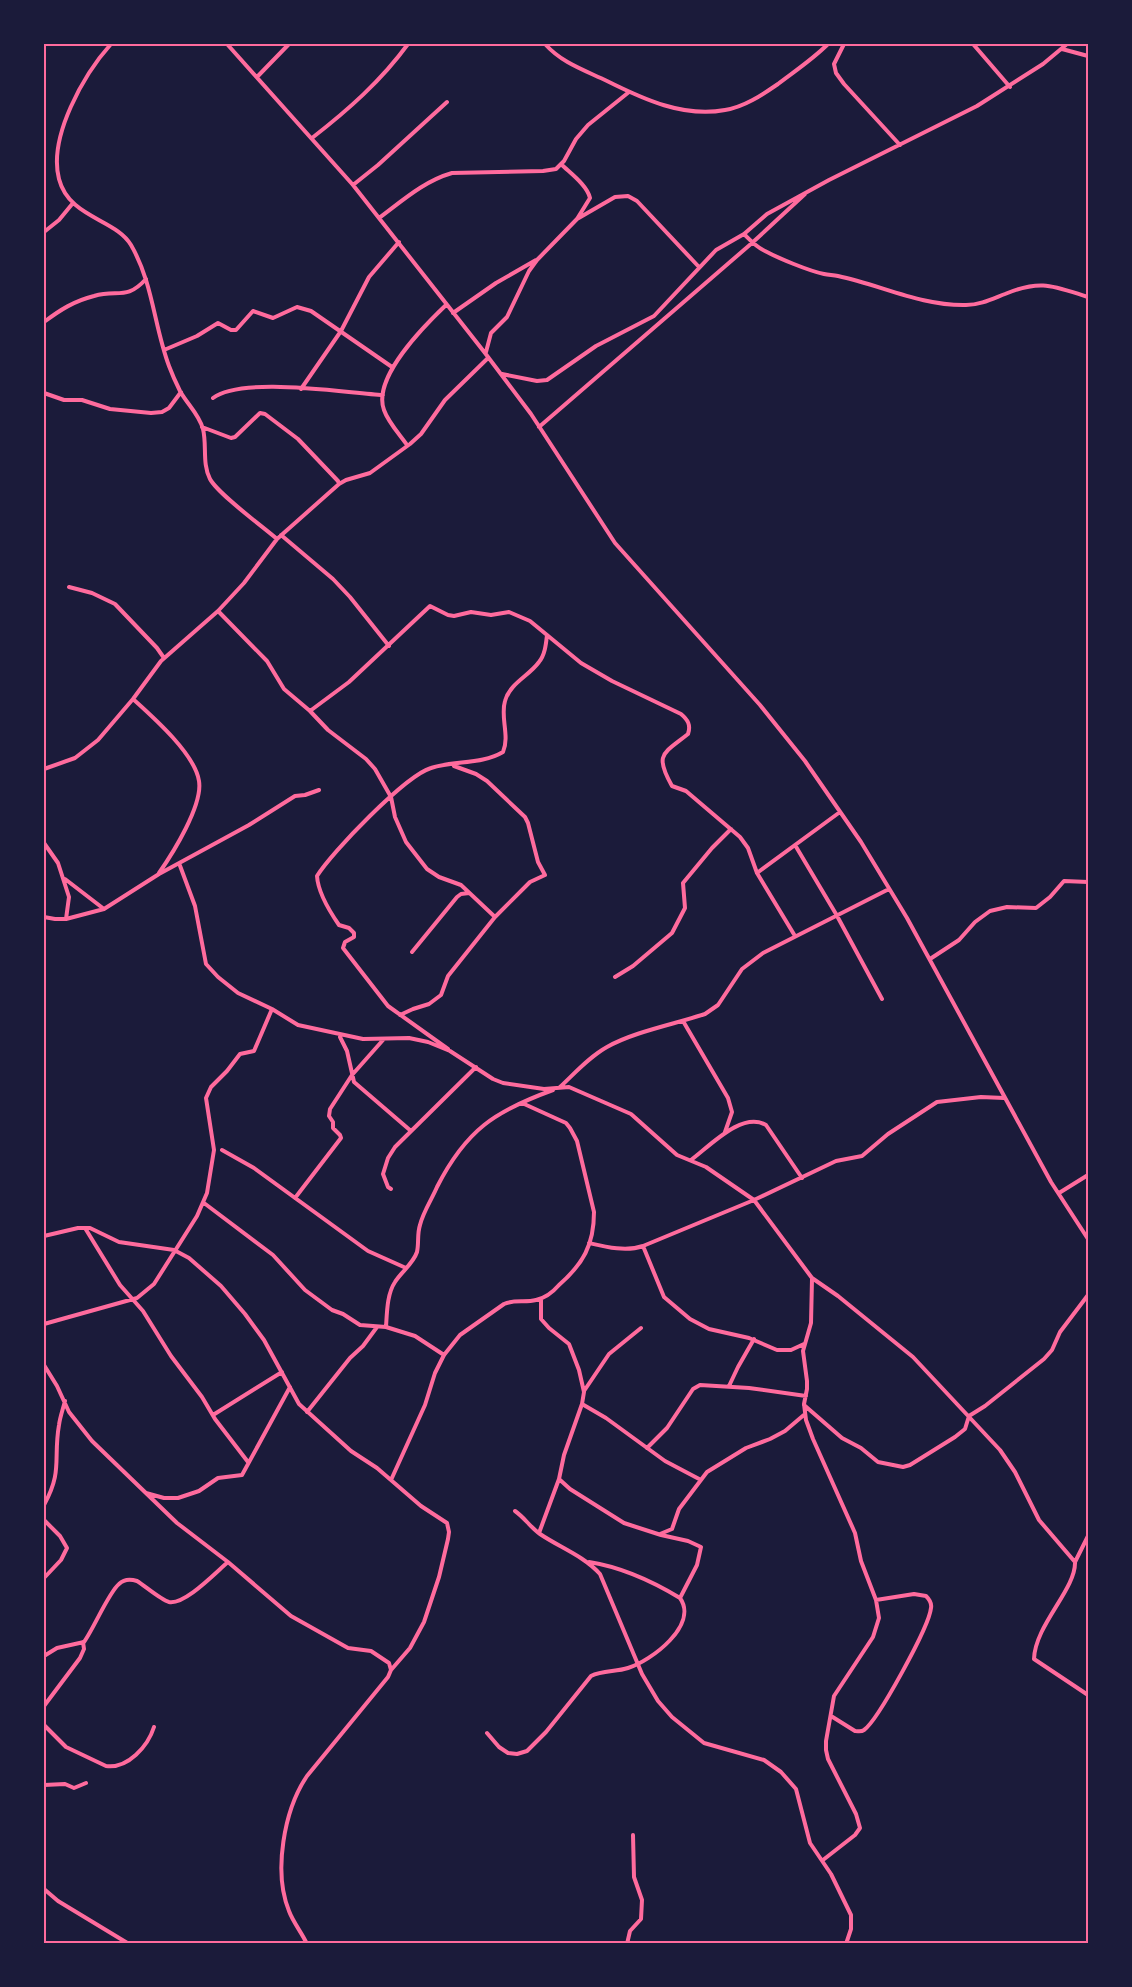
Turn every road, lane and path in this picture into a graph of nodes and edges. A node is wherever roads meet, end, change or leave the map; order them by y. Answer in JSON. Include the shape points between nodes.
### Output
{"nodes":[{"id":1,"x":111,"y":44,"type":"edge"},
{"id":2,"x":227,"y":44,"type":"edge"},
{"id":3,"x":289,"y":44,"type":"edge"},
{"id":4,"x":408,"y":44,"type":"edge"},
{"id":5,"x":545,"y":44,"type":"edge"},
{"id":6,"x":828,"y":44,"type":"edge"},
{"id":7,"x":844,"y":44,"type":"edge"},
{"id":8,"x":973,"y":44,"type":"edge"},
{"id":9,"x":1067,"y":44,"type":"edge"},
{"id":10,"x":1062,"y":49,"type":"junction"},
{"id":11,"x":1089,"y":56,"type":"edge"},
{"id":12,"x":257,"y":77,"type":"junction"},
{"id":13,"x":1010,"y":87,"type":"junction"},
{"id":14,"x":629,"y":92,"type":"junction"},
{"id":15,"x":447,"y":102,"type":"dead end"},
{"id":16,"x":312,"y":138,"type":"junction"},
{"id":17,"x":900,"y":145,"type":"junction"},
{"id":18,"x":561,"y":164,"type":"junction"},
{"id":19,"x":352,"y":185,"type":"junction"},
{"id":20,"x":811,"y":189,"type":"junction"},
{"id":21,"x":73,"y":203,"type":"junction"},
{"id":22,"x":379,"y":218,"type":"junction"},
{"id":23,"x":577,"y":219,"type":"junction"},
{"id":24,"x":44,"y":232,"type":"edge"},
{"id":25,"x":744,"y":234,"type":"junction"},
{"id":26,"x":399,"y":242,"type":"junction"},
{"id":27,"x":752,"y":243,"type":"junction"},
{"id":28,"x":537,"y":260,"type":"junction"},
{"id":29,"x":699,"y":267,"type":"junction"},
{"id":30,"x":146,"y":278,"type":"junction"},
{"id":31,"x":1089,"y":297,"type":"edge"},
{"id":32,"x":446,"y":304,"type":"junction"},
{"id":33,"x":453,"y":313,"type":"junction"},
{"id":34,"x":44,"y":322,"type":"edge"},
{"id":35,"x":341,"y":331,"type":"junction"},
{"id":36,"x":164,"y":350,"type":"junction"},
{"id":37,"x":487,"y":355,"type":"junction"},
{"id":38,"x":392,"y":367,"type":"junction"},
{"id":39,"x":501,"y":374,"type":"junction"},
{"id":40,"x":301,"y":389,"type":"junction"},
{"id":41,"x":181,"y":392,"type":"junction"},
{"id":42,"x":44,"y":393,"type":"edge"},
{"id":43,"x":383,"y":395,"type":"junction"},
{"id":44,"x":213,"y":398,"type":"dead end"},
{"id":45,"x":202,"y":427,"type":"junction"},
{"id":46,"x":539,"y":427,"type":"junction"},
{"id":47,"x":407,"y":445,"type":"junction"},
{"id":48,"x":339,"y":484,"type":"junction"},
{"id":49,"x":281,"y":535,"type":"junction"},
{"id":50,"x":277,"y":539,"type":"junction"},
{"id":51,"x":69,"y":587,"type":"dead end"},
{"id":52,"x":218,"y":611,"type":"junction"},
{"id":53,"x":547,"y":635,"type":"junction"},
{"id":54,"x":389,"y":646,"type":"junction"},
{"id":55,"x":164,"y":658,"type":"junction"},
{"id":56,"x":133,"y":699,"type":"junction"},
{"id":57,"x":310,"y":711,"type":"junction"},
{"id":58,"x":450,"y":765,"type":"junction"},
{"id":59,"x":44,"y":769,"type":"edge"},
{"id":60,"x":319,"y":790,"type":"dead end"},
{"id":61,"x":391,"y":797,"type":"junction"},
{"id":62,"x":840,"y":812,"type":"junction"},
{"id":63,"x":731,"y":829,"type":"junction"},
{"id":64,"x":44,"y":843,"type":"edge"},
{"id":65,"x":795,"y":845,"type":"junction"},
{"id":66,"x":179,"y":863,"type":"junction"},
{"id":67,"x":758,"y":873,"type":"junction"},
{"id":68,"x":159,"y":874,"type":"junction"},
{"id":69,"x":63,"y":878,"type":"junction"},
{"id":70,"x":1089,"y":882,"type":"edge"},
{"id":71,"x":889,"y":889,"type":"junction"},
{"id":72,"x":470,"y":893,"type":"junction"},
{"id":73,"x":104,"y":909,"type":"junction"},
{"id":74,"x":837,"y":914,"type":"junction"},
{"id":75,"x":44,"y":917,"type":"edge"},
{"id":76,"x":495,"y":917,"type":"junction"},
{"id":77,"x":66,"y":919,"type":"junction"},
{"id":78,"x":795,"y":936,"type":"junction"},
{"id":79,"x":412,"y":952,"type":"dead end"},
{"id":80,"x":930,"y":959,"type":"junction"},
{"id":81,"x":615,"y":977,"type":"dead end"},
{"id":82,"x":882,"y":999,"type":"dead end"},
{"id":83,"x":272,"y":1009,"type":"junction"},
{"id":84,"x":400,"y":1015,"type":"junction"},
{"id":85,"x":682,"y":1021,"type":"junction"},
{"id":86,"x":340,"y":1036,"type":"dead end"},
{"id":87,"x":383,"y":1040,"type":"junction"},
{"id":88,"x":450,"y":1051,"type":"junction"},
{"id":89,"x":476,"y":1067,"type":"junction"},
{"id":90,"x":351,"y":1075,"type":"junction"},
{"id":91,"x":559,"y":1088,"type":"junction"},
{"id":92,"x":1005,"y":1098,"type":"junction"},
{"id":93,"x":522,"y":1103,"type":"junction"},
{"id":94,"x":411,"y":1131,"type":"junction"},
{"id":95,"x":725,"y":1134,"type":"junction"},
{"id":96,"x":222,"y":1150,"type":"dead end"},
{"id":97,"x":691,"y":1161,"type":"junction"},
{"id":98,"x":1089,"y":1175,"type":"edge"},
{"id":99,"x":802,"y":1178,"type":"junction"},
{"id":100,"x":391,"y":1189,"type":"dead end"},
{"id":101,"x":1059,"y":1193,"type":"junction"},
{"id":102,"x":294,"y":1198,"type":"junction"},
{"id":103,"x":754,"y":1200,"type":"junction"},
{"id":104,"x":204,"y":1203,"type":"junction"},
{"id":105,"x":84,"y":1227,"type":"junction"},
{"id":106,"x":44,"y":1236,"type":"edge"},
{"id":107,"x":1088,"y":1240,"type":"edge"},
{"id":108,"x":589,"y":1243,"type":"junction"},
{"id":109,"x":643,"y":1246,"type":"junction"},
{"id":110,"x":174,"y":1250,"type":"junction"},
{"id":111,"x":406,"y":1268,"type":"junction"},
{"id":112,"x":812,"y":1278,"type":"junction"},
{"id":113,"x":1089,"y":1295,"type":"edge"},
{"id":114,"x":134,"y":1299,"type":"junction"},
{"id":115,"x":541,"y":1299,"type":"junction"},
{"id":116,"x":44,"y":1324,"type":"edge"},
{"id":117,"x":377,"y":1326,"type":"junction"},
{"id":118,"x":386,"y":1327,"type":"junction"},
{"id":119,"x":641,"y":1328,"type":"dead end"},
{"id":120,"x":754,"y":1339,"type":"junction"},
{"id":121,"x":804,"y":1344,"type":"junction"},
{"id":122,"x":444,"y":1354,"type":"junction"},
{"id":123,"x":44,"y":1365,"type":"edge"},
{"id":124,"x":282,"y":1372,"type":"junction"},
{"id":125,"x":729,"y":1387,"type":"junction"},
{"id":126,"x":290,"y":1388,"type":"junction"},
{"id":127,"x":584,"y":1392,"type":"junction"},
{"id":128,"x":806,"y":1396,"type":"junction"},
{"id":129,"x":65,"y":1401,"type":"junction"},
{"id":130,"x":582,"y":1404,"type":"junction"},
{"id":131,"x":804,"y":1404,"type":"junction"},
{"id":132,"x":307,"y":1412,"type":"junction"},
{"id":133,"x":805,"y":1414,"type":"junction"},
{"id":134,"x":213,"y":1415,"type":"junction"},
{"id":135,"x":969,"y":1416,"type":"junction"},
{"id":136,"x":647,"y":1448,"type":"junction"},
{"id":137,"x":248,"y":1462,"type":"junction"},
{"id":138,"x":559,"y":1479,"type":"junction"},
{"id":139,"x":391,"y":1480,"type":"junction"},
{"id":140,"x":701,"y":1480,"type":"junction"},
{"id":141,"x":146,"y":1493,"type":"junction"},
{"id":142,"x":45,"y":1502,"type":"edge"},
{"id":143,"x":515,"y":1511,"type":"dead end"},
{"id":144,"x":44,"y":1520,"type":"edge"},
{"id":145,"x":539,"y":1533,"type":"junction"},
{"id":146,"x":659,"y":1535,"type":"junction"},
{"id":147,"x":1089,"y":1536,"type":"edge"},
{"id":148,"x":228,"y":1562,"type":"junction"},
{"id":149,"x":586,"y":1562,"type":"junction"},
{"id":150,"x":1075,"y":1562,"type":"junction"},
{"id":151,"x":44,"y":1578,"type":"edge"},
{"id":152,"x":680,"y":1598,"type":"junction"},
{"id":153,"x":876,"y":1599,"type":"junction"},
{"id":154,"x":83,"y":1642,"type":"junction"},
{"id":155,"x":44,"y":1656,"type":"edge"},
{"id":156,"x":638,"y":1664,"type":"junction"},
{"id":157,"x":392,"y":1670,"type":"junction"},
{"id":158,"x":1089,"y":1695,"type":"edge"},
{"id":159,"x":44,"y":1706,"type":"edge"},
{"id":160,"x":830,"y":1715,"type":"junction"},
{"id":161,"x":44,"y":1725,"type":"edge"},
{"id":162,"x":154,"y":1727,"type":"dead end"},
{"id":163,"x":487,"y":1733,"type":"dead end"},
{"id":164,"x":86,"y":1783,"type":"dead end"},
{"id":165,"x":44,"y":1785,"type":"edge"},
{"id":166,"x":633,"y":1835,"type":"dead end"},
{"id":167,"x":823,"y":1860,"type":"junction"},
{"id":168,"x":44,"y":1889,"type":"edge"},
{"id":169,"x":129,"y":1944,"type":"edge"},
{"id":170,"x":307,"y":1944,"type":"edge"},
{"id":171,"x":627,"y":1944,"type":"edge"},
{"id":172,"x":846,"y":1944,"type":"edge"}],
"edges":[{"from":1,"to":21,"type":"street","via":[[74,100],[60,142],[59,180]]},
{"from":2,"to":12,"type":"street"},
{"from":3,"to":12,"type":"street"},
{"from":4,"to":16,"type":"street","via":[[374,86]]},
{"from":5,"to":14,"type":"street","via":[[565,61]]},
{"from":6,"to":14,"type":"street","via":[[761,95],[725,110],[673,109]]},
{"from":7,"to":17,"type":"street","via":[[834,64],[836,73]]},
{"from":8,"to":13,"type":"street"},
{"from":9,"to":10,"type":"street"},
{"from":10,"to":11,"type":"street"},
{"from":10,"to":13,"type":"street"},
{"from":12,"to":16,"type":"street"},
{"from":13,"to":17,"type":"street"},
{"from":14,"to":18,"type":"street","via":[[588,125]]},
{"from":15,"to":19,"type":"street"},
{"from":16,"to":19,"type":"street"},
{"from":17,"to":20,"type":"street"},
{"from":18,"to":22,"type":"street","via":[[543,171],[452,172],[418,189]]},
{"from":18,"to":23,"type":"street","via":[[590,194]]},
{"from":19,"to":22,"type":"street"},
{"from":20,"to":25,"type":"street","via":[[767,214]]},
{"from":20,"to":27,"type":"street"},
{"from":21,"to":24,"type":"street"},
{"from":21,"to":30,"type":"street","via":[[130,242]]},
{"from":22,"to":26,"type":"street"},
{"from":23,"to":28,"type":"street"},
{"from":23,"to":29,"type":"street","via":[[615,197],[628,196]]},
{"from":25,"to":27,"type":"street"},
{"from":25,"to":29,"type":"street","via":[[716,250]]},
{"from":26,"to":32,"type":"street"},
{"from":26,"to":35,"type":"street","via":[[369,277]]},
{"from":27,"to":31,"type":"street","via":[[823,274],[948,305],[977,305],[1040,285]]},
{"from":27,"to":46,"type":"street"},
{"from":28,"to":33,"type":"street"},
{"from":28,"to":37,"type":"street","via":[[507,317],[491,333]]},
{"from":29,"to":39,"type":"street","via":[[654,316],[596,346],[547,380]]},
{"from":30,"to":34,"type":"street","via":[[134,291],[82,299],[58,310]]},
{"from":30,"to":36,"type":"street"},
{"from":32,"to":33,"type":"street"},
{"from":32,"to":38,"type":"street"},
{"from":33,"to":37,"type":"street"},
{"from":35,"to":36,"type":"street","via":[[311,311],[297,307],[273,318],[253,311],[236,330],[218,323]]},
{"from":35,"to":38,"type":"street"},
{"from":35,"to":40,"type":"street"},
{"from":36,"to":41,"type":"street"},
{"from":37,"to":39,"type":"street"},
{"from":37,"to":47,"type":"street","via":[[445,400],[421,434]]},
{"from":38,"to":43,"type":"street"},
{"from":39,"to":46,"type":"street"},
{"from":40,"to":43,"type":"street"},
{"from":40,"to":44,"type":"street","via":[[243,388]]},
{"from":41,"to":42,"type":"street","via":[[170,408],[151,413],[110,409]]},
{"from":41,"to":45,"type":"street"},
{"from":43,"to":47,"type":"street","via":[[383,410]]},
{"from":45,"to":48,"type":"street","via":[[231,438],[260,413],[265,414],[298,439]]},
{"from":45,"to":50,"type":"street","via":[[210,479]]},
{"from":46,"to":62,"type":"street","via":[[615,543],[779,727]]},
{"from":47,"to":48,"type":"street","via":[[370,473]]},
{"from":48,"to":49,"type":"street"},
{"from":49,"to":50,"type":"street"},
{"from":49,"to":54,"type":"street","via":[[333,579]]},
{"from":50,"to":52,"type":"street"},
{"from":51,"to":55,"type":"street","via":[[115,604]]},
{"from":52,"to":55,"type":"street"},
{"from":52,"to":57,"type":"street","via":[[267,661],[284,689]]},
{"from":53,"to":54,"type":"street","via":[[530,621],[509,612],[454,616],[430,606]]},
{"from":53,"to":58,"type":"street","via":[[540,662],[517,683],[505,701],[504,752]]},
{"from":53,"to":63,"type":"street","via":[[580,663],[686,718],[688,734],[665,753],[661,764],[672,786],[686,791]]},
{"from":54,"to":57,"type":"street"},
{"from":55,"to":56,"type":"street"},
{"from":56,"to":59,"type":"street","via":[[82,754]]},
{"from":56,"to":68,"type":"street","via":[[168,732],[199,779],[199,795],[189,820]]},
{"from":57,"to":61,"type":"street","via":[[370,762]]},
{"from":58,"to":61,"type":"street","via":[[427,769]]},
{"from":58,"to":76,"type":"street","via":[[488,781],[525,817],[545,874],[530,882]]},
{"from":60,"to":66,"type":"street","via":[[295,796]]},
{"from":61,"to":72,"type":"street","via":[[395,817],[413,852],[434,874],[458,883]]},
{"from":61,"to":84,"type":"street","via":[[342,845],[317,879],[339,926],[354,933],[344,944],[344,951],[388,1006]]},
{"from":62,"to":65,"type":"street"},
{"from":62,"to":71,"type":"street"},
{"from":63,"to":67,"type":"street","via":[[748,848]]},
{"from":63,"to":81,"type":"street","via":[[683,883],[685,909],[672,933]]},
{"from":64,"to":69,"type":"street"},
{"from":65,"to":67,"type":"street"},
{"from":65,"to":74,"type":"street"},
{"from":66,"to":68,"type":"street"},
{"from":66,"to":83,"type":"street","via":[[195,906],[207,966],[238,993]]},
{"from":67,"to":78,"type":"street"},
{"from":68,"to":73,"type":"street"},
{"from":69,"to":73,"type":"street"},
{"from":69,"to":77,"type":"street","via":[[70,900]]},
{"from":70,"to":80,"type":"street","via":[[1064,881],[1036,908],[1007,907],[990,912]]},
{"from":71,"to":74,"type":"street"},
{"from":71,"to":80,"type":"street"},
{"from":72,"to":76,"type":"street"},
{"from":72,"to":79,"type":"street","via":[[457,897]]},
{"from":73,"to":77,"type":"street"},
{"from":74,"to":78,"type":"street"},
{"from":74,"to":82,"type":"street"},
{"from":75,"to":77,"type":"street"},
{"from":76,"to":84,"type":"street","via":[[448,976],[441,995]]},
{"from":78,"to":85,"type":"street","via":[[744,968],[714,1008]]},
{"from":80,"to":92,"type":"street"},
{"from":83,"to":87,"type":"street","via":[[302,1026]]},
{"from":83,"to":104,"type":"street","via":[[254,1051],[240,1054],[207,1092],[214,1150]]},
{"from":84,"to":88,"type":"street"},
{"from":85,"to":91,"type":"street","via":[[608,1047]]},
{"from":85,"to":95,"type":"street","via":[[731,1106]]},
{"from":86,"to":90,"type":"street"},
{"from":87,"to":88,"type":"street","via":[[413,1039]]},
{"from":87,"to":90,"type":"street"},
{"from":88,"to":89,"type":"street"},
{"from":89,"to":91,"type":"street","via":[[503,1083]]},
{"from":89,"to":94,"type":"street"},
{"from":90,"to":94,"type":"street","via":[[359,1087]]},
{"from":90,"to":102,"type":"street","via":[[329,1112],[341,1138]]},
{"from":91,"to":93,"type":"street"},
{"from":91,"to":97,"type":"street","via":[[569,1087],[631,1114],[677,1155]]},
{"from":92,"to":99,"type":"street","via":[[937,1102],[861,1156],[839,1160]]},
{"from":92,"to":101,"type":"street"},
{"from":93,"to":108,"type":"street","via":[[567,1124],[577,1141],[593,1205]]},
{"from":93,"to":111,"type":"street","via":[[488,1121],[458,1151],[420,1224],[416,1253]]},
{"from":94,"to":100,"type":"street","via":[[387,1161],[383,1174]]},
{"from":95,"to":97,"type":"street"},
{"from":95,"to":99,"type":"street","via":[[750,1122],[763,1123]]},
{"from":96,"to":102,"type":"street"},
{"from":97,"to":103,"type":"street"},
{"from":98,"to":101,"type":"street"},
{"from":99,"to":103,"type":"street"},
{"from":101,"to":107,"type":"street"},
{"from":102,"to":111,"type":"street","via":[[368,1251]]},
{"from":103,"to":109,"type":"street"},
{"from":103,"to":112,"type":"street"},
{"from":104,"to":110,"type":"street"},
{"from":104,"to":117,"type":"street","via":[[273,1255],[322,1304],[360,1325]]},
{"from":105,"to":106,"type":"street"},
{"from":105,"to":110,"type":"street","via":[[126,1244]]},
{"from":105,"to":114,"type":"street","via":[[120,1285]]},
{"from":108,"to":109,"type":"street","via":[[610,1248]]},
{"from":108,"to":115,"type":"street","via":[[579,1267]]},
{"from":109,"to":120,"type":"street","via":[[664,1297],[679,1311],[709,1329]]},
{"from":110,"to":114,"type":"street","via":[[153,1284]]},
{"from":110,"to":124,"type":"street","via":[[209,1274],[232,1298],[264,1340]]},
{"from":111,"to":118,"type":"street","via":[[393,1284]]},
{"from":112,"to":121,"type":"street","via":[[811,1323]]},
{"from":112,"to":135,"type":"street","via":[[903,1348]]},
{"from":113,"to":135,"type":"street","via":[[1044,1359]]},
{"from":114,"to":116,"type":"street"},
{"from":114,"to":134,"type":"street"},
{"from":115,"to":122,"type":"street","via":[[504,1304],[460,1335]]},
{"from":115,"to":127,"type":"street","via":[[541,1319],[570,1346]]},
{"from":117,"to":118,"type":"street"},
{"from":117,"to":132,"type":"street"},
{"from":118,"to":122,"type":"street","via":[[415,1336]]},
{"from":119,"to":127,"type":"street","via":[[609,1354]]},
{"from":120,"to":121,"type":"street","via":[[780,1350]]},
{"from":120,"to":125,"type":"street"},
{"from":121,"to":128,"type":"street"},
{"from":122,"to":139,"type":"street"},
{"from":123,"to":129,"type":"street"},
{"from":124,"to":126,"type":"street"},
{"from":124,"to":134,"type":"street"},
{"from":125,"to":128,"type":"street"},
{"from":125,"to":136,"type":"street","via":[[700,1385],[693,1389],[667,1428]]},
{"from":126,"to":132,"type":"street"},
{"from":126,"to":137,"type":"street"},
{"from":127,"to":130,"type":"street"},
{"from":128,"to":131,"type":"street"},
{"from":129,"to":141,"type":"street","via":[[92,1441]]},
{"from":129,"to":142,"type":"street","via":[[59,1423],[57,1470]]},
{"from":130,"to":136,"type":"street"},
{"from":130,"to":138,"type":"street"},
{"from":131,"to":133,"type":"street"},
{"from":131,"to":135,"type":"street","via":[[842,1438],[878,1462],[900,1468],[955,1437],[965,1429]]},
{"from":132,"to":139,"type":"street"},
{"from":133,"to":140,"type":"street","via":[[785,1431],[746,1448]]},
{"from":133,"to":153,"type":"street","via":[[852,1527]]},
{"from":134,"to":137,"type":"street"},
{"from":135,"to":150,"type":"street","via":[[1000,1450],[1039,1520]]},
{"from":136,"to":140,"type":"street"},
{"from":137,"to":141,"type":"street","via":[[242,1475],[218,1478],[195,1494],[173,1499]]},
{"from":138,"to":145,"type":"street"},
{"from":138,"to":146,"type":"street","via":[[624,1523]]},
{"from":139,"to":157,"type":"street","via":[[445,1521],[449,1532],[424,1622]]},
{"from":140,"to":146,"type":"street","via":[[679,1509],[672,1529]]},
{"from":141,"to":148,"type":"street"},
{"from":143,"to":145,"type":"street"},
{"from":144,"to":151,"type":"street","via":[[67,1548]]},
{"from":145,"to":149,"type":"street"},
{"from":146,"to":152,"type":"street","via":[[701,1548]]},
{"from":147,"to":150,"type":"street"},
{"from":148,"to":154,"type":"street","via":[[185,1598],[173,1602],[137,1581],[122,1582]]},
{"from":148,"to":157,"type":"street","via":[[291,1616],[348,1648],[371,1651],[389,1663]]},
{"from":149,"to":152,"type":"street","via":[[632,1574]]},
{"from":149,"to":156,"type":"street","via":[[600,1574]]},
{"from":150,"to":158,"type":"street","via":[[1072,1577],[1042,1629],[1033,1657]]},
{"from":152,"to":156,"type":"street","via":[[684,1611],[681,1627]]},
{"from":153,"to":160,"type":"street","via":[[877,1628],[838,1689]]},
{"from":153,"to":160,"type":"street","via":[[926,1596],[931,1607],[926,1626],[865,1729],[855,1731]]},
{"from":154,"to":155,"type":"street","via":[[57,1648]]},
{"from":154,"to":159,"type":"street","via":[[80,1658]]},
{"from":156,"to":163,"type":"street","via":[[591,1676],[527,1751],[508,1753]]},
{"from":156,"to":167,"type":"street","via":[[658,1701],[698,1738],[709,1745],[759,1758],[781,1772],[796,1791],[810,1843]]},
{"from":157,"to":170,"type":"street","via":[[307,1776],[291,1809],[283,1847],[283,1885],[289,1912]]},
{"from":160,"to":167,"type":"street","via":[[827,1754],[860,1826]]},
{"from":161,"to":162,"type":"street","via":[[66,1747],[113,1767],[124,1764],[146,1744]]},
{"from":164,"to":165,"type":"street","via":[[74,1788],[65,1784]]},
{"from":166,"to":171,"type":"street","via":[[634,1877],[642,1900],[640,1919],[630,1931]]},
{"from":167,"to":172,"type":"street","via":[[851,1915]]},
{"from":168,"to":169,"type":"street"}]}
